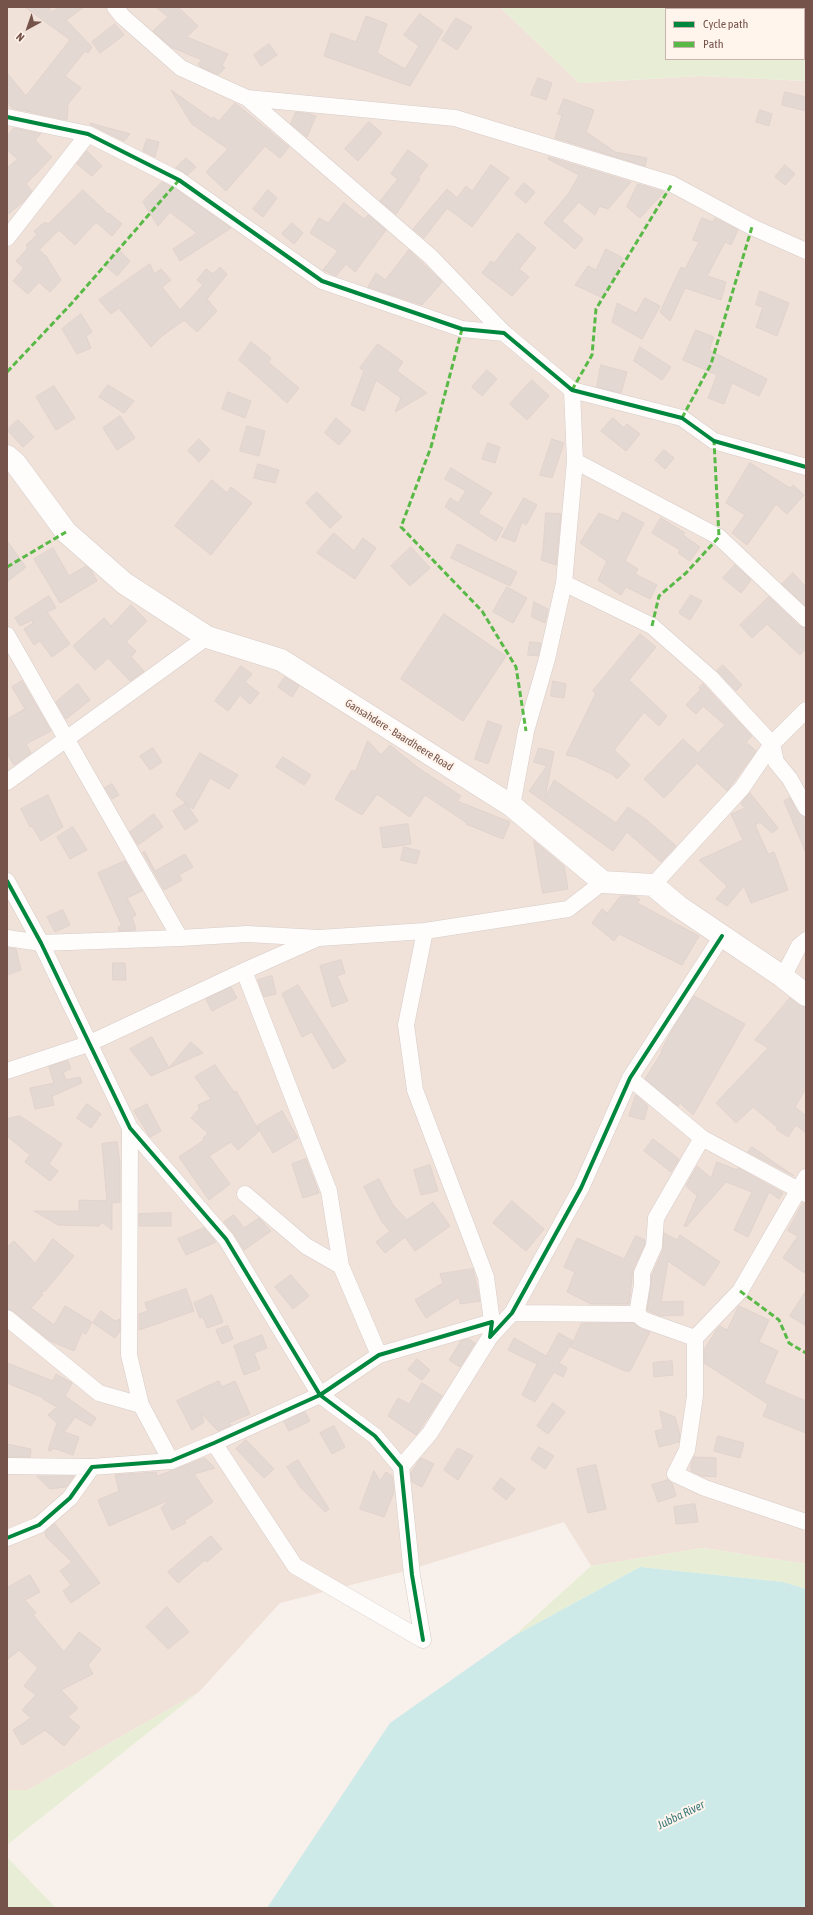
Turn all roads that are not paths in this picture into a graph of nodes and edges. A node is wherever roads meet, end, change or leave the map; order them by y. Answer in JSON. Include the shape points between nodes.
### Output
{"nodes":[{"id":1,"x":115,"y":7,"type":"edge"},
{"id":2,"x":247,"y":98,"type":"junction"},
{"id":3,"x":7,"y":117,"type":"edge"},
{"id":4,"x":88,"y":134,"type":"junction"},
{"id":5,"x":7,"y":238,"type":"edge"},
{"id":6,"x":806,"y":251,"type":"edge"},
{"id":7,"x":504,"y":333,"type":"junction"},
{"id":8,"x":572,"y":390,"type":"junction"},
{"id":9,"x":7,"y":456,"type":"edge"},
{"id":10,"x":575,"y":461,"type":"junction"},
{"id":11,"x":806,"y":467,"type":"edge"},
{"id":12,"x":564,"y":583,"type":"junction"},
{"id":13,"x":806,"y":620,"type":"edge"},
{"id":14,"x":7,"y":635,"type":"edge"},
{"id":15,"x":208,"y":637,"type":"junction"},
{"id":16,"x":806,"y":710,"type":"edge"},
{"id":17,"x":68,"y":740,"type":"junction"},
{"id":18,"x":772,"y":744,"type":"junction"},
{"id":19,"x":7,"y":782,"type":"edge"},
{"id":20,"x":512,"y":806,"type":"junction"},
{"id":21,"x":806,"y":808,"type":"edge"},
{"id":22,"x":7,"y":881,"type":"edge"},
{"id":23,"x":603,"y":882,"type":"junction"},
{"id":24,"x":653,"y":885,"type":"junction"},
{"id":25,"x":425,"y":931,"type":"junction"},
{"id":26,"x":722,"y":936,"type":"junction"},
{"id":27,"x":7,"y":938,"type":"edge"},
{"id":28,"x":180,"y":938,"type":"junction"},
{"id":29,"x":319,"y":938,"type":"junction"},
{"id":30,"x":806,"y":940,"type":"edge"},
{"id":31,"x":41,"y":942,"type":"junction"},
{"id":32,"x":244,"y":971,"type":"junction"},
{"id":33,"x":783,"y":977,"type":"junction"},
{"id":34,"x":806,"y":995,"type":"edge"},
{"id":35,"x":88,"y":1044,"type":"junction"},
{"id":36,"x":7,"y":1071,"type":"edge"},
{"id":37,"x":630,"y":1078,"type":"junction"},
{"id":38,"x":130,"y":1128,"type":"junction"},
{"id":39,"x":702,"y":1138,"type":"junction"},
{"id":40,"x":803,"y":1187,"type":"edge"},
{"id":41,"x":245,"y":1194,"type":"dead end"},
{"id":42,"x":341,"y":1266,"type":"junction"},
{"id":43,"x":512,"y":1313,"type":"junction"},
{"id":44,"x":637,"y":1314,"type":"junction"},
{"id":45,"x":7,"y":1318,"type":"edge"},
{"id":46,"x":491,"y":1329,"type":"junction"},
{"id":47,"x":695,"y":1338,"type":"junction"},
{"id":48,"x":379,"y":1355,"type":"junction"},
{"id":49,"x":320,"y":1395,"type":"junction"},
{"id":50,"x":141,"y":1405,"type":"junction"},
{"id":51,"x":214,"y":1443,"type":"junction"},
{"id":52,"x":171,"y":1460,"type":"junction"},
{"id":53,"x":7,"y":1466,"type":"edge"},
{"id":54,"x":92,"y":1467,"type":"junction"},
{"id":55,"x":401,"y":1467,"type":"junction"},
{"id":56,"x":806,"y":1522,"type":"edge"},
{"id":57,"x":7,"y":1538,"type":"edge"}],
"edges":[{"from":1,"to":2,"type":"street","via":[[181,68]]},
{"from":2,"to":6,"type":"street","via":[[455,118],[672,184],[752,227]]},
{"from":2,"to":7,"type":"street","via":[[431,257]]},
{"from":3,"to":4,"type":"street"},
{"from":4,"to":5,"type":"street"},
{"from":4,"to":7,"type":"street","via":[[179,180],[322,281],[462,329]]},
{"from":7,"to":8,"type":"street"},
{"from":8,"to":10,"type":"street"},
{"from":8,"to":11,"type":"street","via":[[682,418],[714,441]]},
{"from":9,"to":15,"type":"main road","name":"Gansahdere - Baardheere Road","via":[[16,464],[66,532],[124,583]]},
{"from":10,"to":12,"type":"street"},
{"from":10,"to":13,"type":"street","via":[[719,537]]},
{"from":12,"to":18,"type":"street","via":[[652,626],[711,678]]},
{"from":12,"to":20,"type":"street","via":[[547,659],[526,731]]},
{"from":14,"to":17,"type":"street"},
{"from":15,"to":17,"type":"street"},
{"from":15,"to":20,"type":"main road","name":"Gansahdere - Baardheere Road","via":[[281,660]]},
{"from":16,"to":18,"type":"street"},
{"from":17,"to":19,"type":"street"},
{"from":17,"to":28,"type":"street"},
{"from":18,"to":21,"type":"street","via":[[776,762],[790,779]]},
{"from":18,"to":24,"type":"street","via":[[742,788]]},
{"from":20,"to":23,"type":"main road","name":"Gansahdere - Baardheere Road"},
{"from":22,"to":31,"type":"street"},
{"from":23,"to":24,"type":"main road"},
{"from":23,"to":25,"type":"street","via":[[568,909]]},
{"from":24,"to":26,"type":"main road","via":[[678,906]]},
{"from":25,"to":29,"type":"street"},
{"from":25,"to":46,"type":"street","via":[[406,1025],[415,1090],[486,1277]]},
{"from":26,"to":33,"type":"main road"},
{"from":26,"to":37,"type":"street"},
{"from":27,"to":31,"type":"street"},
{"from":28,"to":29,"type":"street","via":[[247,934]]},
{"from":28,"to":31,"type":"street"},
{"from":29,"to":32,"type":"street"},
{"from":30,"to":33,"type":"street","via":[[799,946]]},
{"from":31,"to":35,"type":"street"},
{"from":32,"to":35,"type":"street"},
{"from":32,"to":42,"type":"street","via":[[329,1191]]},
{"from":33,"to":34,"type":"main road"},
{"from":35,"to":36,"type":"street"},
{"from":35,"to":38,"type":"street"},
{"from":37,"to":39,"type":"street"},
{"from":37,"to":43,"type":"street","via":[[581,1188]]},
{"from":38,"to":49,"type":"street","via":[[226,1239]]},
{"from":38,"to":50,"type":"street","via":[[129,1355]]},
{"from":39,"to":40,"type":"street"},
{"from":39,"to":44,"type":"street","via":[[656,1218],[654,1246],[642,1273]]},
{"from":40,"to":47,"type":"street","via":[[740,1291]]},
{"from":41,"to":42,"type":"street","via":[[306,1246]]},
{"from":42,"to":48,"type":"street"},
{"from":43,"to":44,"type":"street"},
{"from":43,"to":46,"type":"street"},
{"from":44,"to":47,"type":"street","via":[[644,1320]]},
{"from":45,"to":50,"type":"street","via":[[99,1393]]},
{"from":46,"to":48,"type":"street"},
{"from":46,"to":55,"type":"street","via":[[430,1433]]},
{"from":47,"to":56,"type":"street","via":[[695,1396],[687,1450],[675,1474],[705,1488]]},
{"from":48,"to":49,"type":"street"},
{"from":49,"to":51,"type":"street"},
{"from":49,"to":55,"type":"street","via":[[375,1436]]},
{"from":50,"to":52,"type":"street"},
{"from":51,"to":52,"type":"street"},
{"from":51,"to":55,"type":"street","via":[[295,1566],[423,1640],[412,1575]]},
{"from":52,"to":54,"type":"street"},
{"from":53,"to":54,"type":"street"},
{"from":54,"to":57,"type":"street","via":[[70,1498],[39,1525]]}]}
